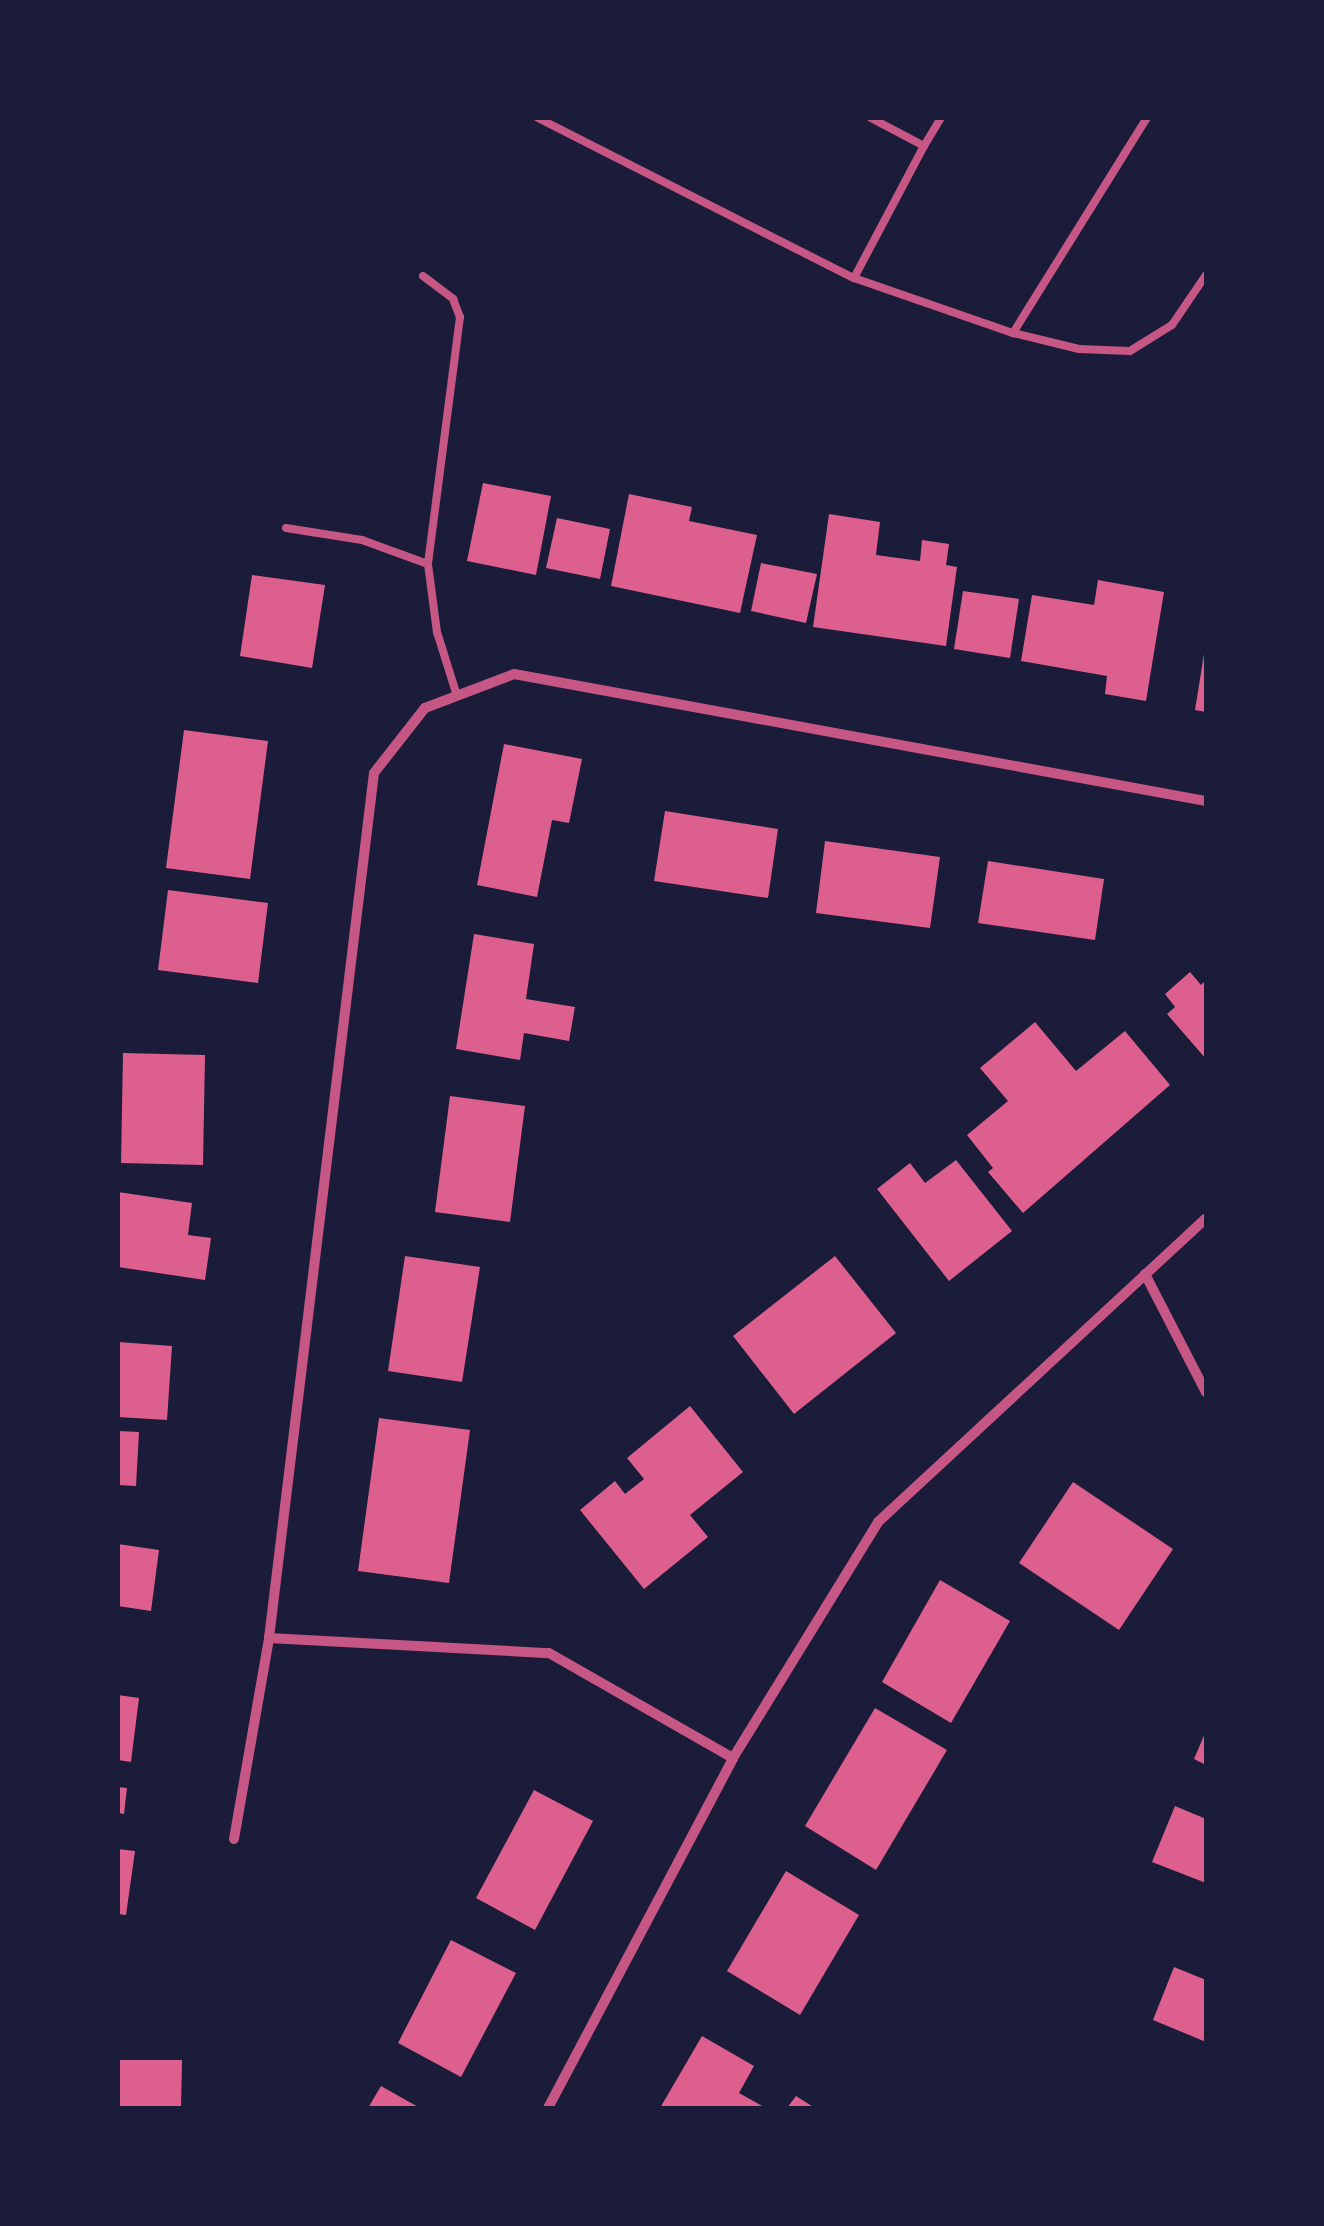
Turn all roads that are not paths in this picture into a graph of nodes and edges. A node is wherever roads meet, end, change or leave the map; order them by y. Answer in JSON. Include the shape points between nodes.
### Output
{"nodes":[{"id":1,"x":538,"y":118,"type":"edge"},
{"id":2,"x":871,"y":118,"type":"edge"},
{"id":3,"x":940,"y":118,"type":"edge"},
{"id":4,"x":1146,"y":118,"type":"edge"},
{"id":5,"x":924,"y":146,"type":"junction"},
{"id":6,"x":1206,"y":275,"type":"edge"},
{"id":7,"x":423,"y":276,"type":"dead end"},
{"id":8,"x":854,"y":278,"type":"junction"},
{"id":9,"x":1014,"y":333,"type":"junction"},
{"id":10,"x":286,"y":528,"type":"dead end"},
{"id":11,"x":428,"y":564,"type":"junction"},
{"id":12,"x":458,"y":696,"type":"junction"},
{"id":13,"x":1206,"y":801,"type":"edge"},
{"id":14,"x":1206,"y":1218,"type":"edge"},
{"id":15,"x":1146,"y":1274,"type":"junction"},
{"id":16,"x":1206,"y":1392,"type":"edge"},
{"id":17,"x":269,"y":1638,"type":"junction"},
{"id":18,"x":733,"y":1758,"type":"junction"},
{"id":19,"x":234,"y":1839,"type":"dead end"},
{"id":20,"x":548,"y":2108,"type":"edge"}],
"edges":[{"from":1,"to":8,"type":"lane"},
{"from":2,"to":5,"type":"lane"},
{"from":3,"to":5,"type":"lane"},
{"from":4,"to":9,"type":"lane"},
{"from":5,"to":8,"type":"lane"},
{"from":6,"to":9,"type":"lane","via":[[1172,325],[1130,351],[1079,349]]},
{"from":7,"to":11,"type":"lane","via":[[454,299],[460,317]]},
{"from":8,"to":9,"type":"lane"},
{"from":10,"to":11,"type":"lane","via":[[362,540]]},
{"from":11,"to":12,"type":"lane","via":[[436,632]]},
{"from":12,"to":13,"type":"street","via":[[514,674]]},
{"from":12,"to":17,"type":"street","via":[[425,708],[374,773]]},
{"from":14,"to":15,"type":"street"},
{"from":15,"to":16,"type":"street"},
{"from":15,"to":18,"type":"street","via":[[878,1522]]},
{"from":17,"to":18,"type":"street","via":[[549,1653]]},
{"from":17,"to":19,"type":"street"},
{"from":18,"to":20,"type":"street"}]}
